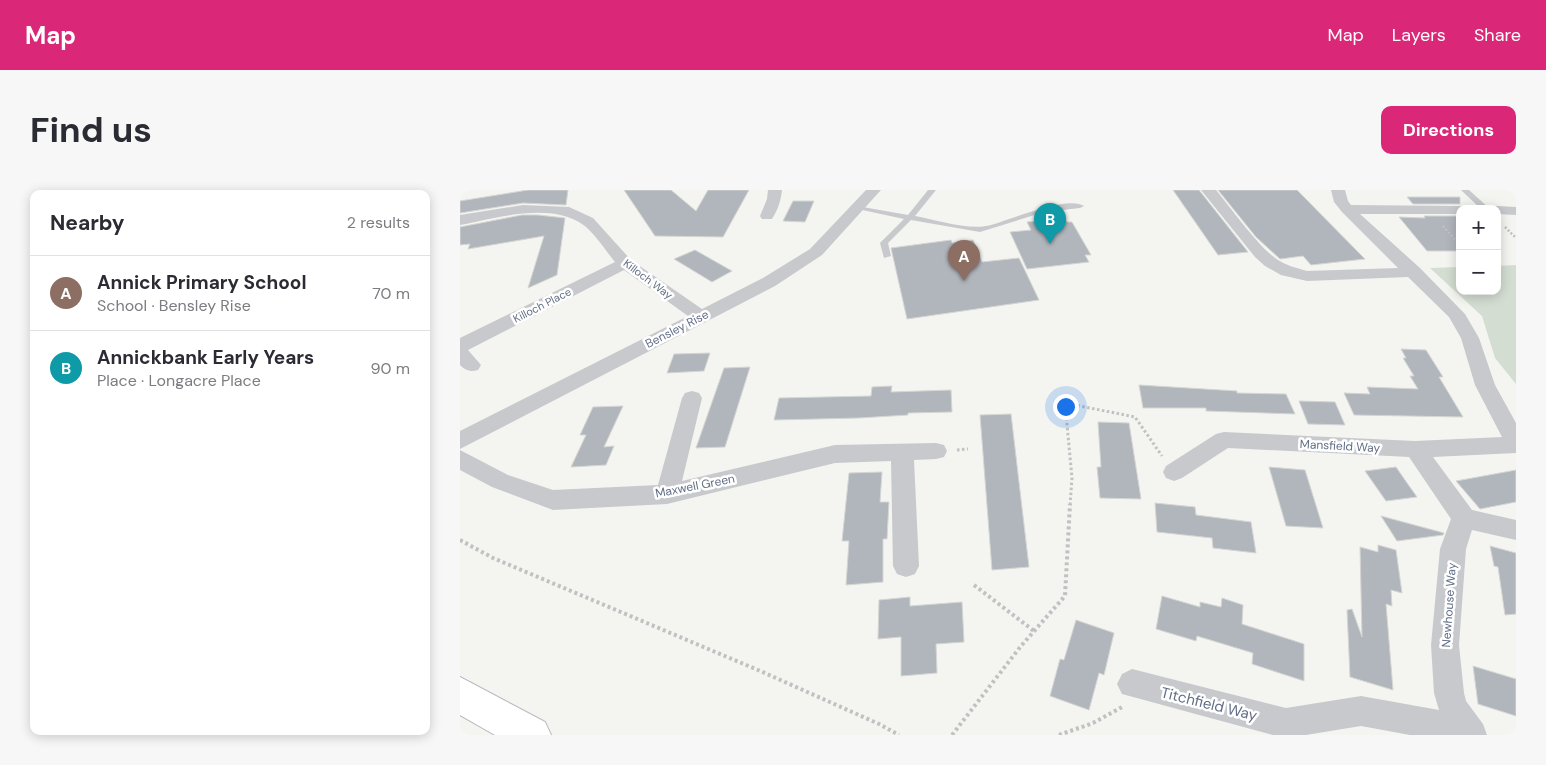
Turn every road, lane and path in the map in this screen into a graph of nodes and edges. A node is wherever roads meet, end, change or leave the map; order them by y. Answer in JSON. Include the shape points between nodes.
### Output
{"nodes":[{"id":1,"x":775,"y":190,"type":"edge"},
{"id":2,"x":874,"y":190,"type":"edge"},
{"id":3,"x":932,"y":190,"type":"edge"},
{"id":4,"x":1208,"y":190,"type":"edge"},
{"id":5,"x":1338,"y":190,"type":"edge"},
{"id":6,"x":1465,"y":190,"type":"edge"},
{"id":7,"x":1482,"y":205,"type":"edge"},
{"id":8,"x":1080,"y":206,"type":"dead end"},
{"id":9,"x":857,"y":208,"type":"junction"},
{"id":10,"x":1347,"y":209,"type":"junction"},
{"id":11,"x":1456,"y":210,"type":"edge"},
{"id":12,"x":1501,"y":210,"type":"edge"},
{"id":13,"x":1516,"y":211,"type":"edge"},
{"id":14,"x":767,"y":216,"type":"dead end"},
{"id":15,"x":909,"y":218,"type":"junction"},
{"id":16,"x":460,"y":220,"type":"edge"},
{"id":17,"x":1442,"y":224,"type":"dead end"},
{"id":18,"x":1504,"y":226,"type":"dead end"},
{"id":19,"x":1516,"y":238,"type":"edge"},
{"id":20,"x":1456,"y":240,"type":"edge"},
{"id":21,"x":887,"y":256,"type":"dead end"},
{"id":22,"x":625,"y":263,"type":"junction"},
{"id":23,"x":1414,"y":272,"type":"junction"},
{"id":24,"x":701,"y":317,"type":"junction"},
{"id":25,"x":460,"y":346,"type":"edge"},
{"id":26,"x":692,"y":398,"type":"dead end"},
{"id":27,"x":460,"y":441,"type":"edge"},
{"id":28,"x":1516,"y":444,"type":"edge"},
{"id":29,"x":1415,"y":449,"type":"junction"},
{"id":30,"x":936,"y":451,"type":"dead end"},
{"id":31,"x":902,"y":452,"type":"junction"},
{"id":32,"x":460,"y":458,"type":"edge"},
{"id":33,"x":1174,"y":472,"type":"joint"},
{"id":34,"x":667,"y":494,"type":"junction"},
{"id":35,"x":1464,"y":518,"type":"junction"},
{"id":36,"x":1516,"y":530,"type":"edge"},
{"id":37,"x":460,"y":540,"type":"edge"},
{"id":38,"x":906,"y":566,"type":"dead end"},
{"id":39,"x":974,"y":584,"type":"dead end"},
{"id":40,"x":1034,"y":631,"type":"junction"},
{"id":41,"x":1132,"y":684,"type":"joint"},
{"id":42,"x":460,"y":695,"type":"edge"},
{"id":43,"x":1469,"y":732,"type":"edge"},
{"id":44,"x":532,"y":735,"type":"edge"},
{"id":45,"x":899,"y":735,"type":"edge"},
{"id":46,"x":952,"y":735,"type":"edge"},
{"id":47,"x":1059,"y":735,"type":"edge"}],
"edges":[{"from":1,"to":14,"type":"street"},
{"from":2,"to":9,"type":"street","name":"Bensley Rise"},
{"from":3,"to":15,"type":"lane"},
{"from":4,"to":23,"type":"street","via":[[1261,254],[1287,271],[1307,276]]},
{"from":5,"to":10,"type":"street","via":[[1340,202]]},
{"from":6,"to":7,"type":"lane"},
{"from":8,"to":15,"type":"lane","via":[[1038,212],[980,230]]},
{"from":9,"to":15,"type":"lane"},
{"from":9,"to":24,"type":"street","name":"Bensley Rise","via":[[816,252],[769,282]]},
{"from":10,"to":11,"type":"street"},
{"from":10,"to":23,"type":"street"},
{"from":12,"to":13,"type":"street"},
{"from":15,"to":21,"type":"lane","via":[[884,243]]},
{"from":16,"to":22,"type":"street","name":"Killoch Way","via":[[523,208],[564,210],[588,221]]},
{"from":17,"to":20,"type":"path"},
{"from":18,"to":19,"type":"path"},
{"from":22,"to":24,"type":"street","name":"Killoch Way"},
{"from":22,"to":25,"type":"street","name":"Killoch Place"},
{"from":23,"to":28,"type":"street","via":[[1456,314],[1470,338],[1485,385]]},
{"from":24,"to":27,"type":"street","name":"Bensley Rise"},
{"from":26,"to":34,"type":"street"},
{"from":28,"to":29,"type":"street","name":"Mansfield Way"},
{"from":29,"to":33,"type":"street","name":"Mansfield Way","via":[[1224,440]]},
{"from":29,"to":35,"type":"street"},
{"from":30,"to":31,"type":"street","name":"Maxwell Green"},
{"from":31,"to":34,"type":"street","name":"Maxwell Green","via":[[834,454]]},
{"from":31,"to":38,"type":"street"},
{"from":32,"to":34,"type":"street","name":"Maxwell Green","via":[[500,481],[553,500]]},
{"from":33,"to":40,"type":"path","via":[[1135,417],[1065,403],[1072,478],[1065,596]]},
{"from":35,"to":36,"type":"street"},
{"from":35,"to":43,"type":"street","name":"Newhouse Way","via":[[1453,549],[1445,645],[1449,694],[1454,710]]},
{"from":37,"to":45,"type":"path","via":[[493,558],[766,674]]},
{"from":39,"to":40,"type":"path"},
{"from":40,"to":46,"type":"path"},
{"from":41,"to":43,"type":"street","name":"Titchfield Way","via":[[1286,723],[1361,711]]},
{"from":41,"to":47,"type":"path","via":[[1126,705],[1106,719]]},
{"from":42,"to":44,"type":"main road"}]}
